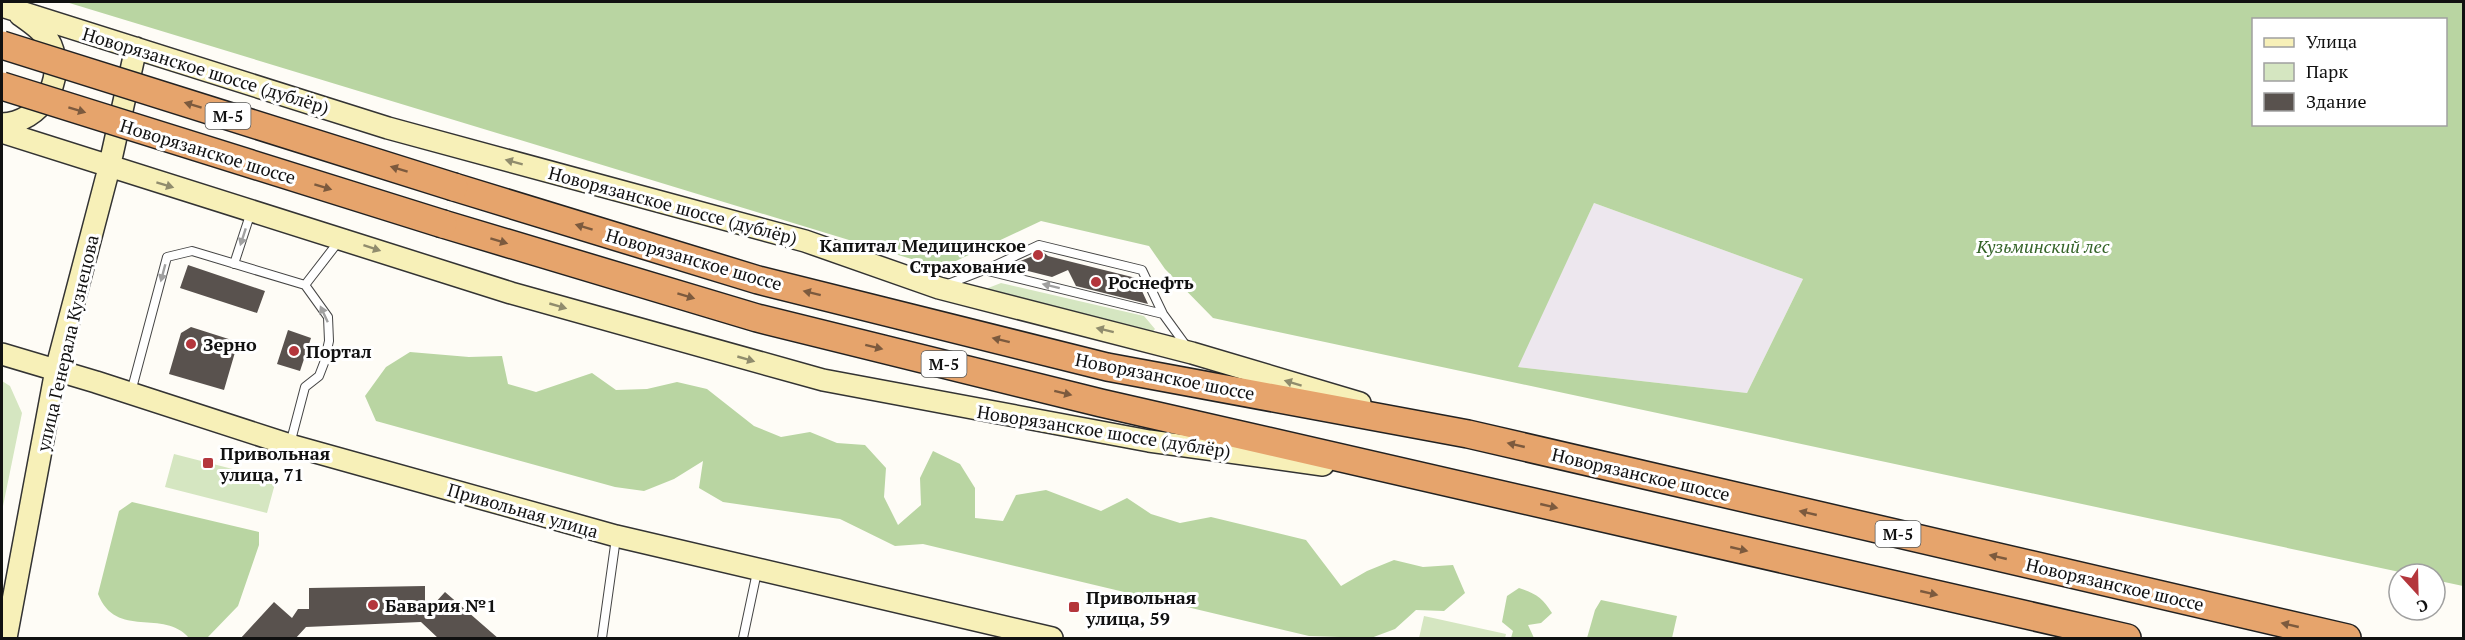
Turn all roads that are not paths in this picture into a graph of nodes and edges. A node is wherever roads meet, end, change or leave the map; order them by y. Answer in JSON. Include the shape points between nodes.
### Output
{"nodes":[{"id":1,"x":6,"y":7,"type":"edge"},
{"id":2,"x":2,"y":45,"type":"edge"},
{"id":3,"x":136,"y":48,"type":"junction"},
{"id":4,"x":2,"y":86,"type":"edge"},
{"id":5,"x":2,"y":124,"type":"edge"},
{"id":6,"x":2,"y":132,"type":"edge"},
{"id":7,"x":109,"y":168,"type":"junction"},
{"id":8,"x":252,"y":210,"type":"junction"},
{"id":9,"x":341,"y":238,"type":"junction"},
{"id":10,"x":1075,"y":254,"type":"junction"},
{"id":11,"x":1099,"y":259,"type":"junction"},
{"id":12,"x":234,"y":264,"type":"junction"},
{"id":13,"x":1119,"y":264,"type":"junction"},
{"id":14,"x":1081,"y":265,"type":"dead end"},
{"id":15,"x":984,"y":270,"type":"junction"},
{"id":16,"x":1104,"y":270,"type":"dead end"},
{"id":17,"x":1124,"y":276,"type":"dead end"},
{"id":18,"x":305,"y":285,"type":"junction"},
{"id":19,"x":939,"y":288,"type":"junction"},
{"id":20,"x":1163,"y":314,"type":"junction"},
{"id":21,"x":1192,"y":352,"type":"junction"},
{"id":22,"x":2,"y":354,"type":"edge"},
{"id":23,"x":56,"y":370,"type":"junction"},
{"id":24,"x":131,"y":394,"type":"junction"},
{"id":25,"x":1449,"y":430,"type":"junction"},
{"id":26,"x":290,"y":446,"type":"junction"},
{"id":27,"x":1451,"y":483,"type":"junction"},
{"id":28,"x":616,"y":536,"type":"junction"},
{"id":29,"x":758,"y":571,"type":"junction"},
{"id":30,"x":2096,"y":635,"type":"edge"},
{"id":31,"x":6,"y":639,"type":"edge"},
{"id":32,"x":602,"y":639,"type":"edge"},
{"id":33,"x":743,"y":639,"type":"edge"},
{"id":34,"x":1052,"y":639,"type":"edge"},
{"id":35,"x":2127,"y":639,"type":"edge"},
{"id":36,"x":2347,"y":639,"type":"edge"}],
"edges":[{"from":1,"to":3,"type":"main road","name":"Новорязанское шоссе (дублёр)"},
{"from":1,"to":5,"type":"main road","via":[[35,25],[50,43],[55,60],[54,80],[46,101],[28,116]]},
{"from":25,"to":2,"type":"highway","name":"Новорязанское шоссе","number":"М-5","one_way":true,"bridge":true,"via":[[1107,367],[758,279]]},
{"from":3,"to":7,"type":"main road","name":"улица Генерала Кузнецова"},
{"from":19,"to":3,"type":"main road","name":"Новорязанское шоссе (дублёр)","one_way":true,"via":[[805,241],[388,128]]},
{"from":4,"to":27,"type":"highway","name":"Новорязанское шоссе","number":"М-5","one_way":true,"bridge":true,"via":[[756,318],[1101,403]]},
{"from":6,"to":7,"type":"main road","name":"Новорязанское шоссе (дублёр)"},
{"from":7,"to":8,"type":"main road","name":"Новорязанское шоссе (дублёр)","one_way":true},
{"from":7,"to":23,"type":"main road","name":"улица Генерала Кузнецова"},
{"from":8,"to":9,"type":"main road","name":"Новорязанское шоссе (дублёр)"},
{"from":8,"to":12,"type":"lane","one_way":true},
{"from":9,"to":18,"type":"lane"},
{"from":9,"to":27,"type":"main road","name":"Новорязанское шоссе (дублёр)","one_way":true,"via":[[511,293],[823,380],[1149,441]]},
{"from":10,"to":11,"type":"lane"},
{"from":10,"to":14,"type":"lane"},
{"from":10,"to":15,"type":"lane","via":[[1038,245]]},
{"from":11,"to":13,"type":"lane"},
{"from":11,"to":16,"type":"lane"},
{"from":12,"to":18,"type":"lane"},
{"from":12,"to":24,"type":"lane","one_way":true,"via":[[192,252],[167,257]]},
{"from":13,"to":17,"type":"lane"},
{"from":13,"to":20,"type":"lane","via":[[1142,270]]},
{"from":15,"to":19,"type":"lane"},
{"from":20,"to":15,"type":"lane","one_way":true},
{"from":26,"to":18,"type":"lane","one_way":true,"via":[[305,387],[319,376],[329,341],[328,317]]},
{"from":21,"to":19,"type":"main road","name":"Новорязанское шоссе (дублёр)","one_way":true},
{"from":20,"to":21,"type":"lane"},
{"from":25,"to":21,"type":"main road","name":"Новорязанское шоссе (дублёр)","one_way":true},
{"from":22,"to":23,"type":"main road","name":"Привольная улица"},
{"from":23,"to":24,"type":"main road","name":"Привольная улица"},
{"from":23,"to":31,"type":"main road","name":"улица Генерала Кузнецова"},
{"from":24,"to":26,"type":"main road","name":"Привольная улица"},
{"from":36,"to":25,"type":"highway","name":"Новорязанское шоссе","number":"М-5","one_way":true},
{"from":26,"to":28,"type":"main road","name":"Привольная улица"},
{"from":27,"to":30,"type":"highway","name":"Новорязанское шоссе","number":"М-5","one_way":true},
{"from":28,"to":29,"type":"main road","name":"Привольная улица"},
{"from":28,"to":32,"type":"lane"},
{"from":29,"to":33,"type":"lane"},
{"from":29,"to":34,"type":"main road","name":"Привольная улица"},
{"from":30,"to":35,"type":"highway","name":"Новорязанское шоссе","number":"М-5"}]}
